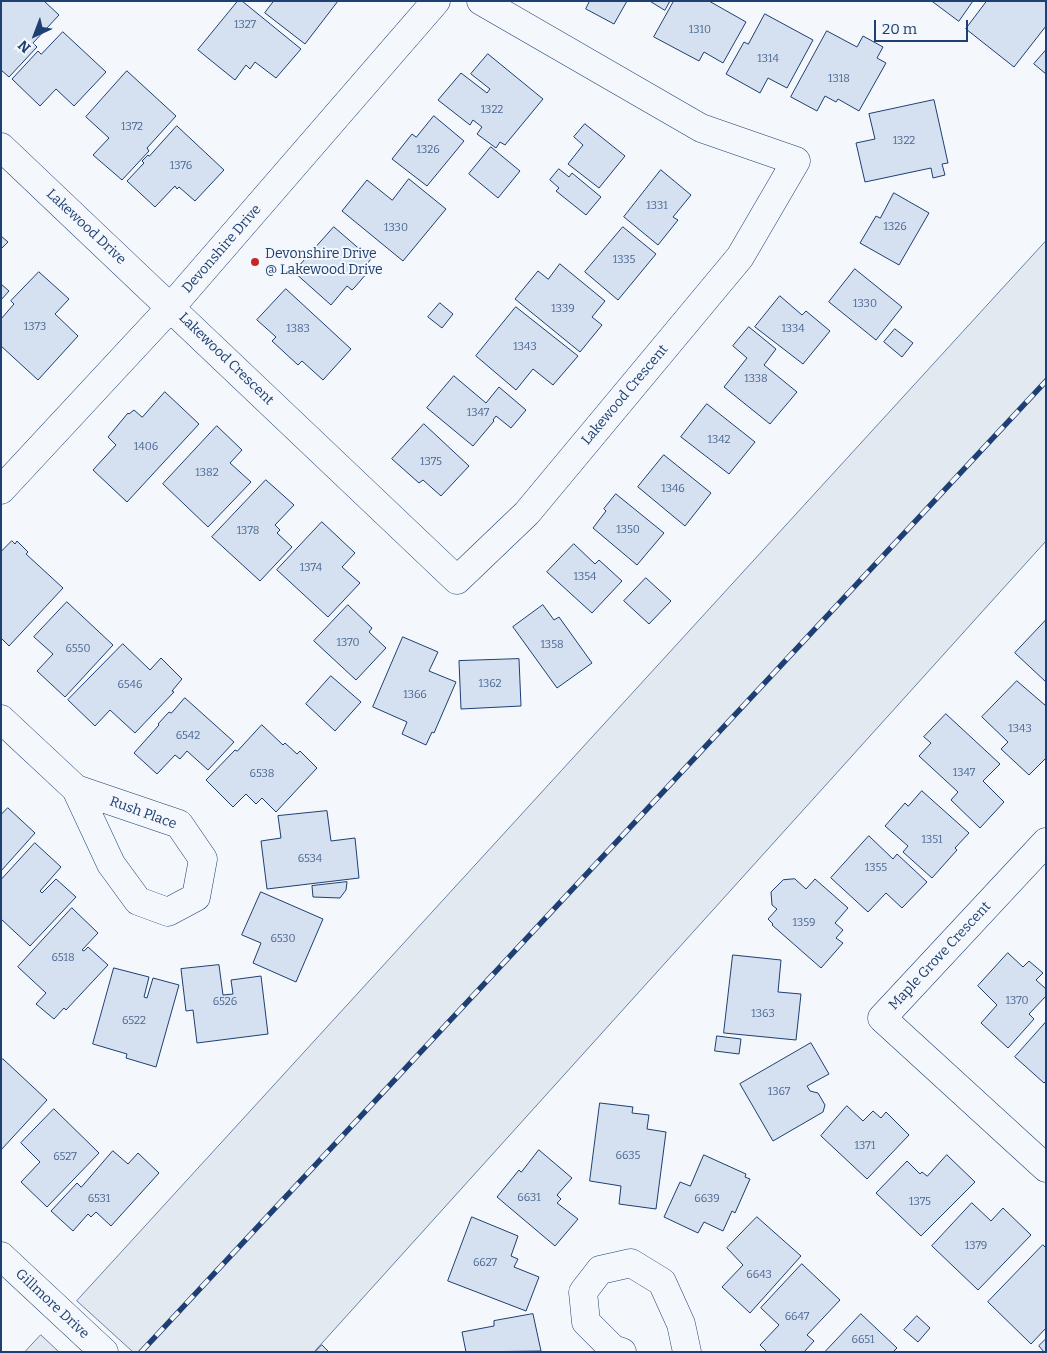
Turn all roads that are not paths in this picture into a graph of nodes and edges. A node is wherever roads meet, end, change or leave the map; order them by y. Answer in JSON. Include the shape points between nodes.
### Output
{"nodes":[{"id":1,"x":436,"y":1,"type":"edge"},
{"id":2,"x":481,"y":1,"type":"edge"},
{"id":3,"x":1,"y":147,"type":"edge"},
{"id":4,"x":171,"y":307,"type":"junction"},
{"id":5,"x":1,"y":490,"type":"edge"},
{"id":6,"x":1,"y":720,"type":"edge"},
{"id":7,"x":76,"y":789,"type":"junction"},
{"id":8,"x":1046,"y":842,"type":"edge"},
{"id":9,"x":1046,"y":1168,"type":"edge"},
{"id":10,"x":1,"y":1256,"type":"edge"},
{"id":11,"x":104,"y":1352,"type":"edge"},
{"id":12,"x":622,"y":1352,"type":"edge"},
{"id":13,"x":687,"y":1352,"type":"edge"}],
"edges":[{"from":1,"to":4,"type":"street","name":"Devonshire Drive"},
{"from":2,"to":4,"type":"street","name":"Lakewood Crescent","via":[[701,128],[796,161],[740,257],[527,513],[457,580]]},
{"from":3,"to":4,"type":"street","name":"Lakewood Drive"},
{"from":4,"to":5,"type":"street","name":"Devonshire Drive"},
{"from":6,"to":7,"type":"street","name":"Rush Place"},
{"from":7,"to":7,"type":"street","name":"Rush Place","via":[[111,864],[138,901],[168,912],[196,897],[203,859],[179,824]]},
{"from":8,"to":9,"type":"street","name":"Maple Grove Crescent","via":[[882,1018]]},
{"from":10,"to":11,"type":"street","name":"Gillmore Drive"},
{"from":12,"to":13,"type":"street","via":[[613,1349],[586,1322],[582,1292],[600,1270],[631,1263],[662,1282],[681,1324]]}]}
